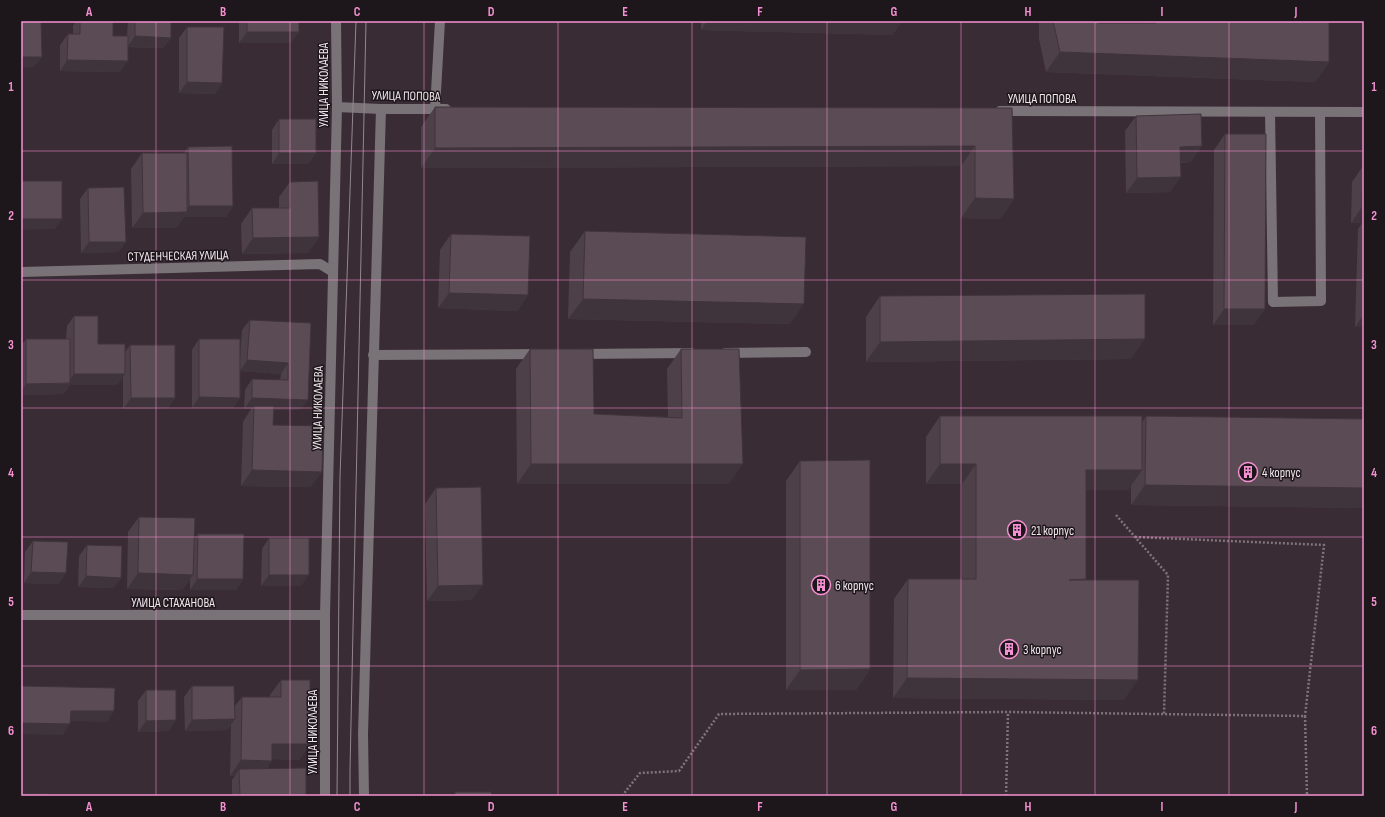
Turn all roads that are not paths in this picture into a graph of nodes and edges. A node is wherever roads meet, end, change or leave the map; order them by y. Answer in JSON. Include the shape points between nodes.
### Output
{"nodes":[{"id":1,"x":336,"y":21,"type":"edge"},
{"id":2,"x":440,"y":21,"type":"edge"},
{"id":3,"x":336,"y":107,"type":"junction"},
{"id":4,"x":381,"y":109,"type":"junction"},
{"id":5,"x":436,"y":109,"type":"junction"},
{"id":6,"x":459,"y":109,"type":"edge"},
{"id":7,"x":992,"y":111,"type":"edge"},
{"id":8,"x":1270,"y":112,"type":"junction"},
{"id":9,"x":1320,"y":112,"type":"junction"},
{"id":10,"x":1364,"y":112,"type":"edge"},
{"id":11,"x":21,"y":272,"type":"edge"},
{"id":12,"x":332,"y":272,"type":"junction"},
{"id":13,"x":806,"y":352,"type":"dead end"},
{"id":14,"x":546,"y":354,"type":"edge"},
{"id":15,"x":570,"y":354,"type":"edge"},
{"id":16,"x":373,"y":355,"type":"junction"},
{"id":17,"x":325,"y":614,"type":"junction"},
{"id":18,"x":21,"y":615,"type":"edge"},
{"id":19,"x":324,"y":796,"type":"edge"},
{"id":20,"x":364,"y":796,"type":"edge"}],
"edges":[{"from":1,"to":3,"type":"street","name":"УЛИЦА НИКОЛАЕВА"},
{"from":2,"to":5,"type":"street"},
{"from":3,"to":4,"type":"street","name":"УЛИЦА ПОПОВА"},
{"from":3,"to":12,"type":"street","name":"УЛИЦА НИКОЛАЕВА"},
{"from":4,"to":5,"type":"street","name":"УЛИЦА ПОПОВА"},
{"from":4,"to":16,"type":"street"},
{"from":5,"to":6,"type":"street","name":"УЛИЦА ПОПОВА"},
{"from":7,"to":8,"type":"street","name":"УЛИЦА ПОПОВА"},
{"from":8,"to":9,"type":"street","name":"УЛИЦА ПОПОВА"},
{"from":8,"to":9,"type":"street","via":[[1273,302],[1321,301]]},
{"from":9,"to":10,"type":"street","name":"УЛИЦА ПОПОВА"},
{"from":11,"to":12,"type":"street","name":"СТУДЕНЧЕСКАЯ УЛИЦА","via":[[320,264]]},
{"from":12,"to":17,"type":"street","name":"УЛИЦА НИКОЛАЕВА"},
{"from":13,"to":15,"type":"street"},
{"from":14,"to":16,"type":"street"},
{"from":16,"to":20,"type":"street","via":[[363,734]]},
{"from":17,"to":18,"type":"street","name":"УЛИЦА СТАХАНОВА"},
{"from":17,"to":19,"type":"street","name":"УЛИЦА НИКОЛАЕВА"}]}
